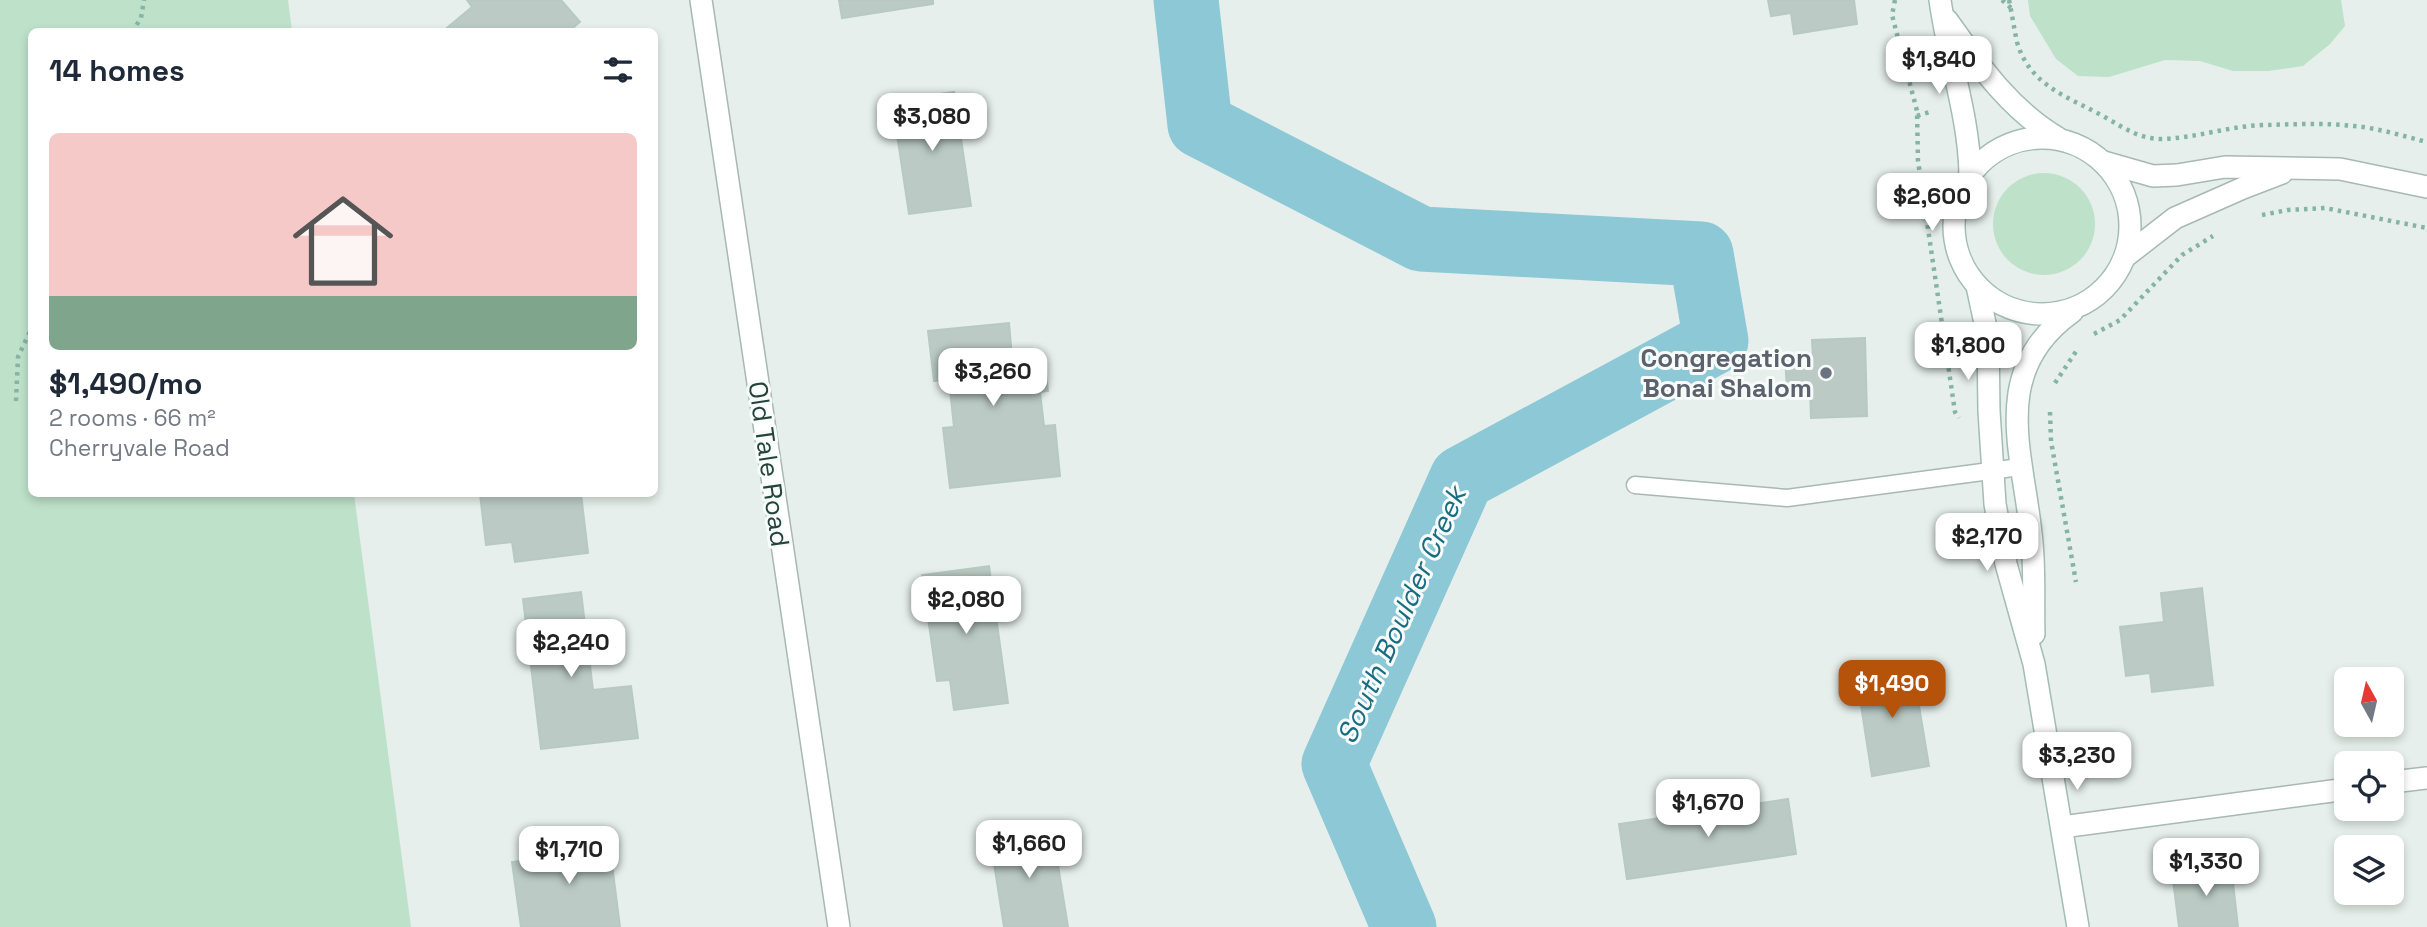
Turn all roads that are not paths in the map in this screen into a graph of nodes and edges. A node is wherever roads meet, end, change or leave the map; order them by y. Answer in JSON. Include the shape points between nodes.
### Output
{"nodes":[{"id":1,"x":701,"y":0,"type":"edge"},
{"id":2,"x":1941,"y":6,"type":"edge"},
{"id":3,"x":2060,"y":139,"type":"junction"},
{"id":4,"x":2104,"y":162,"type":"junction"},
{"id":5,"x":2297,"y":168,"type":"junction"},
{"id":6,"x":1970,"y":174,"type":"junction"},
{"id":7,"x":2427,"y":187,"type":"edge"},
{"id":8,"x":2126,"y":256,"type":"junction"},
{"id":9,"x":1977,"y":286,"type":"junction"},
{"id":10,"x":2081,"y":306,"type":"junction"},
{"id":11,"x":2020,"y":467,"type":"junction"},
{"id":12,"x":1993,"y":472,"type":"junction"},
{"id":13,"x":1636,"y":485,"type":"dead end"},
{"id":14,"x":2034,"y":664,"type":"junction"},
{"id":15,"x":2427,"y":778,"type":"edge"},
{"id":16,"x":2404,"y":781,"type":"edge"},
{"id":17,"x":2334,"y":791,"type":"edge"},
{"id":18,"x":2062,"y":827,"type":"junction"},
{"id":19,"x":839,"y":927,"type":"edge"},
{"id":20,"x":2078,"y":927,"type":"edge"}],
"edges":[{"from":1,"to":19,"type":"street","name":"Old Tale Road"},
{"from":2,"to":3,"type":"street","via":[[1991,80],[2036,125]]},
{"from":2,"to":6,"type":"street","via":[[1970,145]]},
{"from":3,"to":4,"type":"street"},
{"from":3,"to":6,"type":"street","via":[[2010,144],[1988,156]]},
{"from":4,"to":5,"type":"street","via":[[2153,176],[2225,167]]},
{"from":4,"to":8,"type":"street","via":[[2120,182],[2129,206]]},
{"from":5,"to":7,"type":"street","via":[[2340,169]]},
{"from":5,"to":8,"type":"street","via":[[2175,218]]},
{"from":6,"to":9,"type":"street","via":[[1957,201],[1953,231],[1960,261]]},
{"from":8,"to":10,"type":"street","via":[[2116,277]]},
{"from":9,"to":10,"type":"street","via":[[1999,304],[2025,314],[2054,314]]},
{"from":9,"to":12,"type":"street","via":[[1988,337]]},
{"from":10,"to":11,"type":"street","via":[[2046,332],[2027,365],[2017,417]]},
{"from":11,"to":12,"type":"lane"},
{"from":11,"to":14,"type":"street","via":[[2032,543]]},
{"from":12,"to":13,"type":"lane","via":[[1787,498]]},
{"from":12,"to":14,"type":"street","via":[[2006,564]]},
{"from":14,"to":18,"type":"street"},
{"from":15,"to":16,"type":"street"},
{"from":17,"to":18,"type":"street"},
{"from":18,"to":20,"type":"street"}]}
